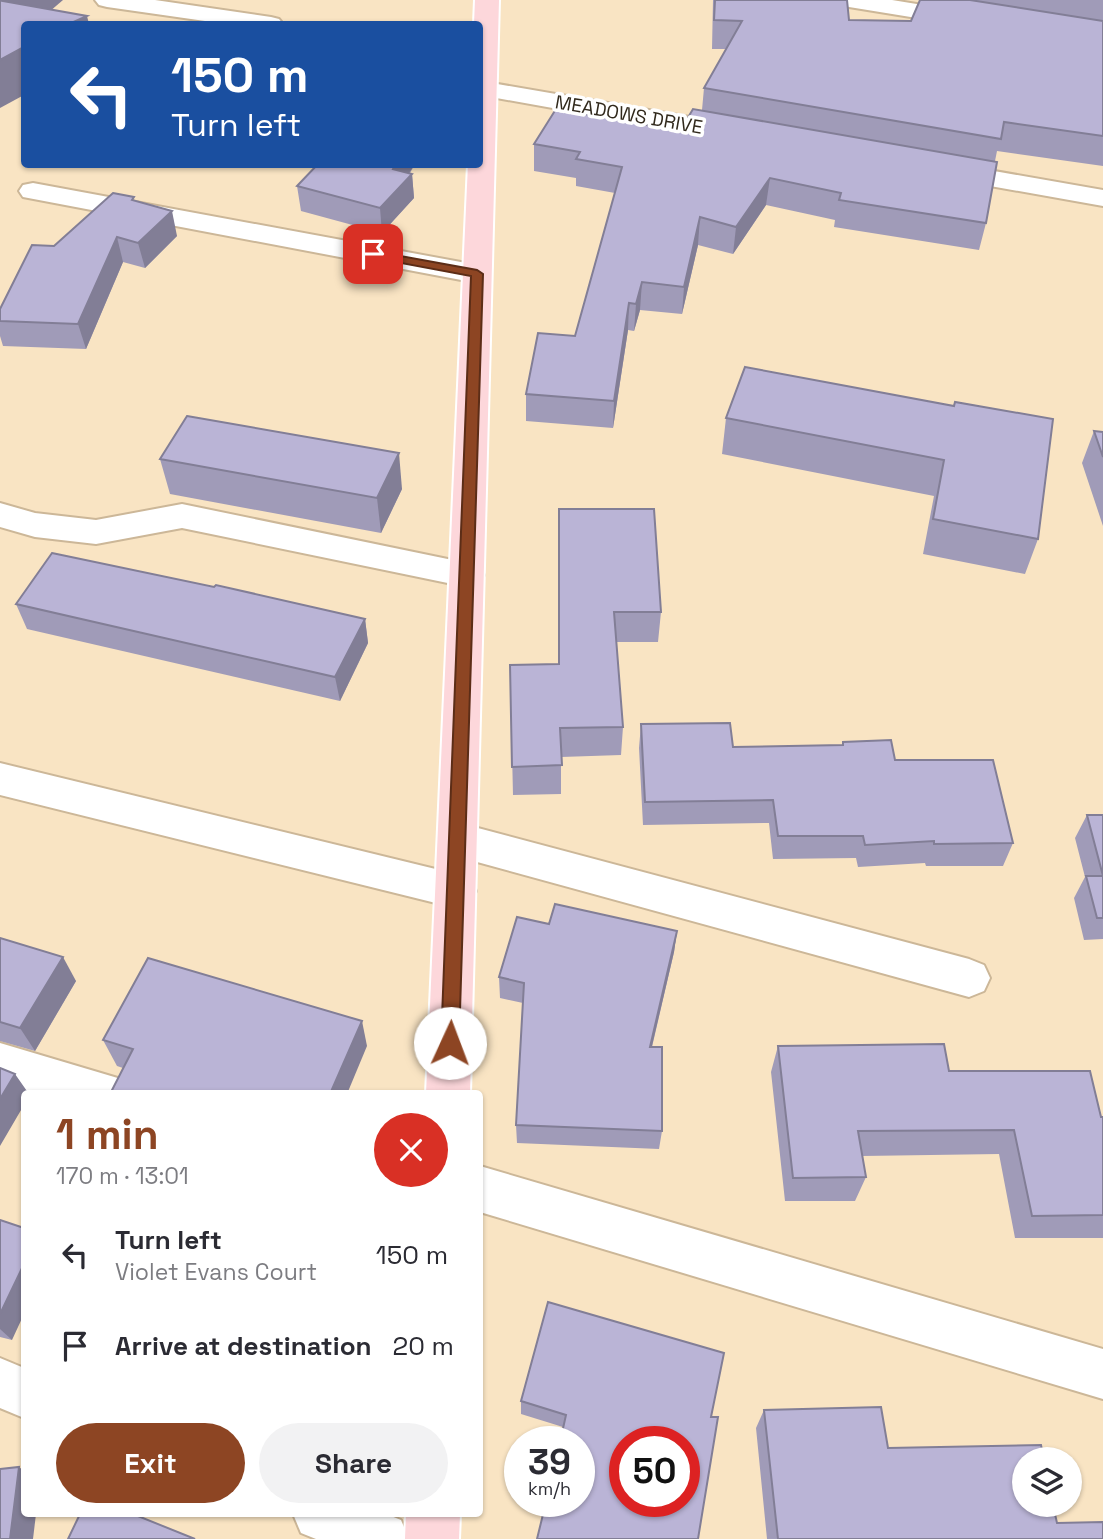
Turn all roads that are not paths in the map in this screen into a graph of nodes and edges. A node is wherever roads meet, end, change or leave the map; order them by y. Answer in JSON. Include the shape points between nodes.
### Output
{"nodes":[{"id":1,"x":107,"y":0,"type":"edge"},
{"id":2,"x":487,"y":0,"type":"edge"},
{"id":3,"x":849,"y":0,"type":"edge"},
{"id":4,"x":250,"y":21,"type":"edge"},
{"id":5,"x":983,"y":22,"type":"edge"},
{"id":6,"x":484,"y":67,"type":"edge"},
{"id":7,"x":483,"y":97,"type":"edge"},
{"id":8,"x":760,"y":138,"type":"edge"},
{"id":9,"x":925,"y":167,"type":"edge"},
{"id":10,"x":481,"y":168,"type":"edge"},
{"id":11,"x":33,"y":191,"type":"dead end"},
{"id":12,"x":1103,"y":198,"type":"edge"},
{"id":13,"x":477,"y":274,"type":"junction"},
{"id":14,"x":0,"y":515,"type":"edge"},
{"id":15,"x":467,"y":575,"type":"junction"},
{"id":16,"x":0,"y":779,"type":"edge"},
{"id":17,"x":459,"y":840,"type":"junction"},
{"id":18,"x":456,"y":891,"type":"junction"},
{"id":19,"x":969,"y":978,"type":"dead end"},
{"id":20,"x":0,"y":1063,"type":"edge"},
{"id":21,"x":91,"y":1090,"type":"edge"},
{"id":22,"x":448,"y":1090,"type":"edge"},
{"id":23,"x":483,"y":1190,"type":"edge"},
{"id":24,"x":1103,"y":1374,"type":"edge"},
{"id":25,"x":0,"y":1383,"type":"edge"},
{"id":26,"x":21,"y":1392,"type":"edge"},
{"id":27,"x":327,"y":1517,"type":"edge"},
{"id":28,"x":433,"y":1517,"type":"edge"},
{"id":29,"x":382,"y":1539,"type":"edge"},
{"id":30,"x":432,"y":1539,"type":"edge"}],
"edges":[{"from":1,"to":4,"type":"street"},
{"from":2,"to":6,"type":"main road"},
{"from":3,"to":5,"type":"street"},
{"from":6,"to":7,"type":"main road"},
{"from":6,"to":8,"type":"street","name":"MEADOWS DRIVE"},
{"from":9,"to":12,"type":"street"},
{"from":10,"to":13,"type":"main road"},
{"from":11,"to":13,"type":"street"},
{"from":13,"to":15,"type":"main road"},
{"from":14,"to":15,"type":"street","via":[[35,525],[96,532],[182,516]]},
{"from":15,"to":17,"type":"main road"},
{"from":16,"to":18,"type":"street"},
{"from":17,"to":18,"type":"main road"},
{"from":17,"to":19,"type":"street"},
{"from":18,"to":22,"type":"main road"},
{"from":20,"to":21,"type":"street"},
{"from":23,"to":24,"type":"street"},
{"from":25,"to":26,"type":"street"},
{"from":27,"to":29,"type":"street"},
{"from":28,"to":30,"type":"main road"}]}
